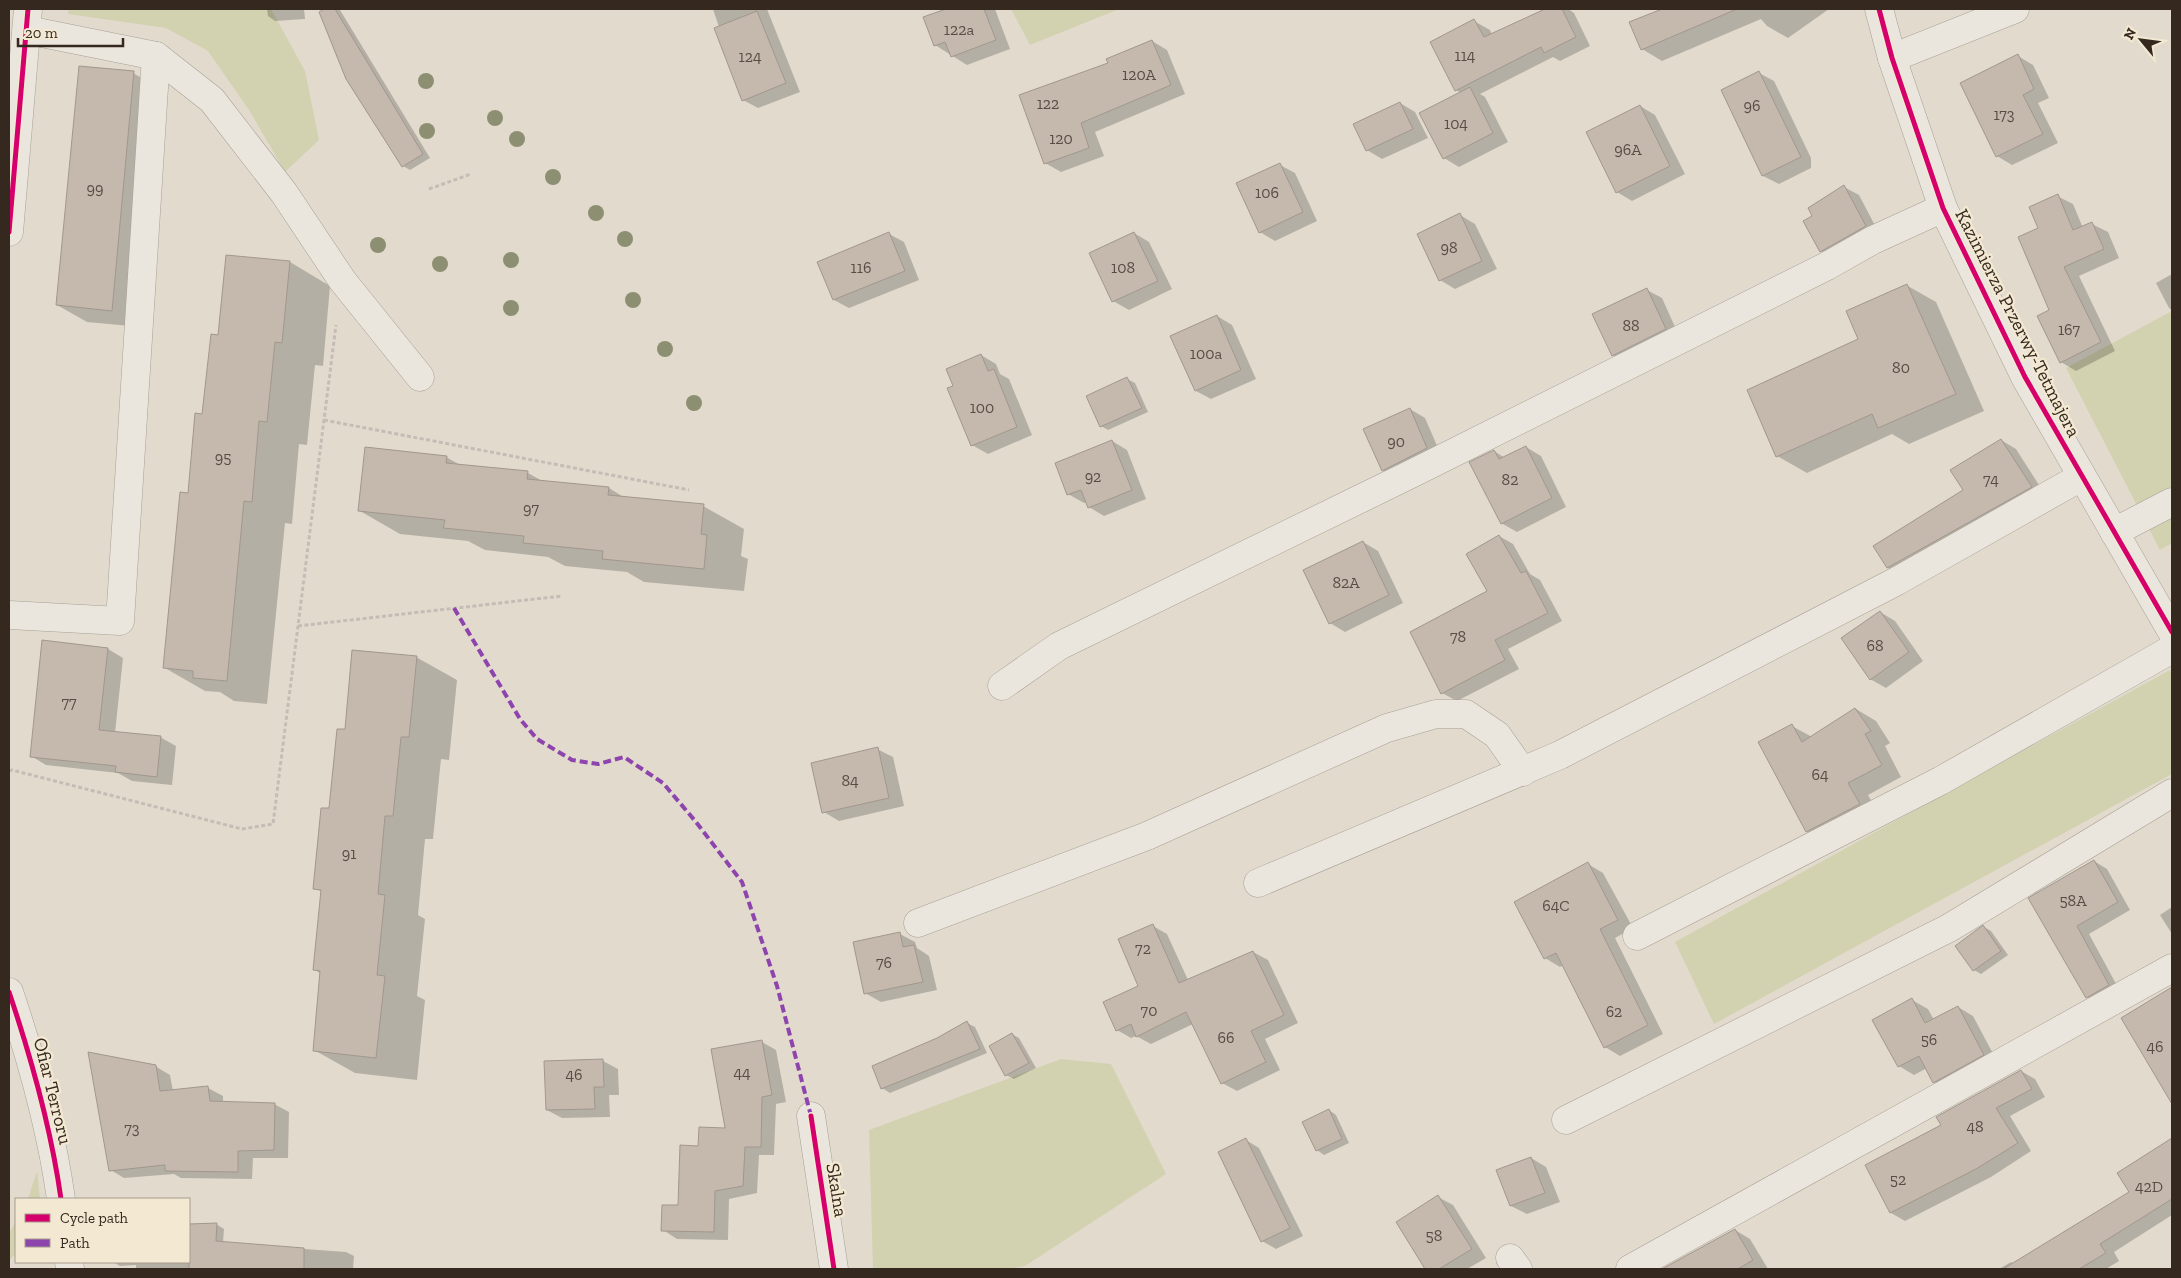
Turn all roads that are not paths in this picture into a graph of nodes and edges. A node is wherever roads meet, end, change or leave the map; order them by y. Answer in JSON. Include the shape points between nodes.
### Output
{"nodes":[{"id":1,"x":1879,"y":9,"type":"edge"},
{"id":2,"x":2015,"y":9,"type":"edge"},
{"id":3,"x":28,"y":19,"type":"edge"},
{"id":4,"x":156,"y":56,"type":"junction"},
{"id":5,"x":1892,"y":58,"type":"junction"},
{"id":6,"x":1943,"y":208,"type":"junction"},
{"id":7,"x":9,"y":232,"type":"edge"},
{"id":8,"x":420,"y":377,"type":"dead end"},
{"id":9,"x":2081,"y":477,"type":"junction"},
{"id":10,"x":2172,"y":502,"type":"edge"},
{"id":11,"x":2114,"y":532,"type":"junction"},
{"id":12,"x":9,"y":615,"type":"edge"},
{"id":13,"x":2172,"y":632,"type":"edge"},
{"id":14,"x":2172,"y":649,"type":"edge"},
{"id":15,"x":1002,"y":686,"type":"dead end"},
{"id":16,"x":1523,"y":772,"type":"junction"},
{"id":17,"x":2172,"y":793,"type":"edge"},
{"id":18,"x":1258,"y":882,"type":"dead end"},
{"id":19,"x":918,"y":923,"type":"dead end"},
{"id":20,"x":1637,"y":936,"type":"dead end"},
{"id":21,"x":2172,"y":968,"type":"edge"},
{"id":22,"x":9,"y":992,"type":"edge"},
{"id":23,"x":811,"y":1116,"type":"dead end"},
{"id":24,"x":1566,"y":1120,"type":"dead end"},
{"id":25,"x":61,"y":1198,"type":"edge"},
{"id":26,"x":834,"y":1269,"type":"edge"},
{"id":27,"x":1630,"y":1269,"type":"edge"}],
"edges":[{"from":1,"to":5,"type":"street","name":"Kazimierza Przerwy-Tetmajera"},
{"from":2,"to":5,"type":"street"},
{"from":3,"to":4,"type":"street"},
{"from":3,"to":7,"type":"street"},
{"from":4,"to":8,"type":"street","via":[[212,100],[284,193],[342,280]]},
{"from":4,"to":12,"type":"street","via":[[120,621]]},
{"from":5,"to":6,"type":"street","name":"Kazimierza Przerwy-Tetmajera"},
{"from":6,"to":9,"type":"street","name":"Kazimierza Przerwy-Tetmajera","via":[[2025,378]]},
{"from":6,"to":15,"type":"street","via":[[1873,240],[1420,470],[1059,646]]},
{"from":9,"to":11,"type":"street","name":"Kazimierza Przerwy-Tetmajera"},
{"from":9,"to":16,"type":"street","via":[[1896,581]]},
{"from":10,"to":11,"type":"street"},
{"from":11,"to":13,"type":"street","name":"Kazimierza Przerwy-Tetmajera"},
{"from":14,"to":20,"type":"street","via":[[1940,781]]},
{"from":16,"to":18,"type":"street"},
{"from":16,"to":19,"type":"street","via":[[1497,735],[1466,714],[1436,714],[1387,728],[1147,836]]},
{"from":17,"to":24,"type":"street","via":[[1949,928]]},
{"from":21,"to":27,"type":"street"},
{"from":22,"to":25,"type":"street","name":"Ofiar Terroru","via":[[49,1127]]},
{"from":23,"to":26,"type":"street","name":"Skalna"}]}
